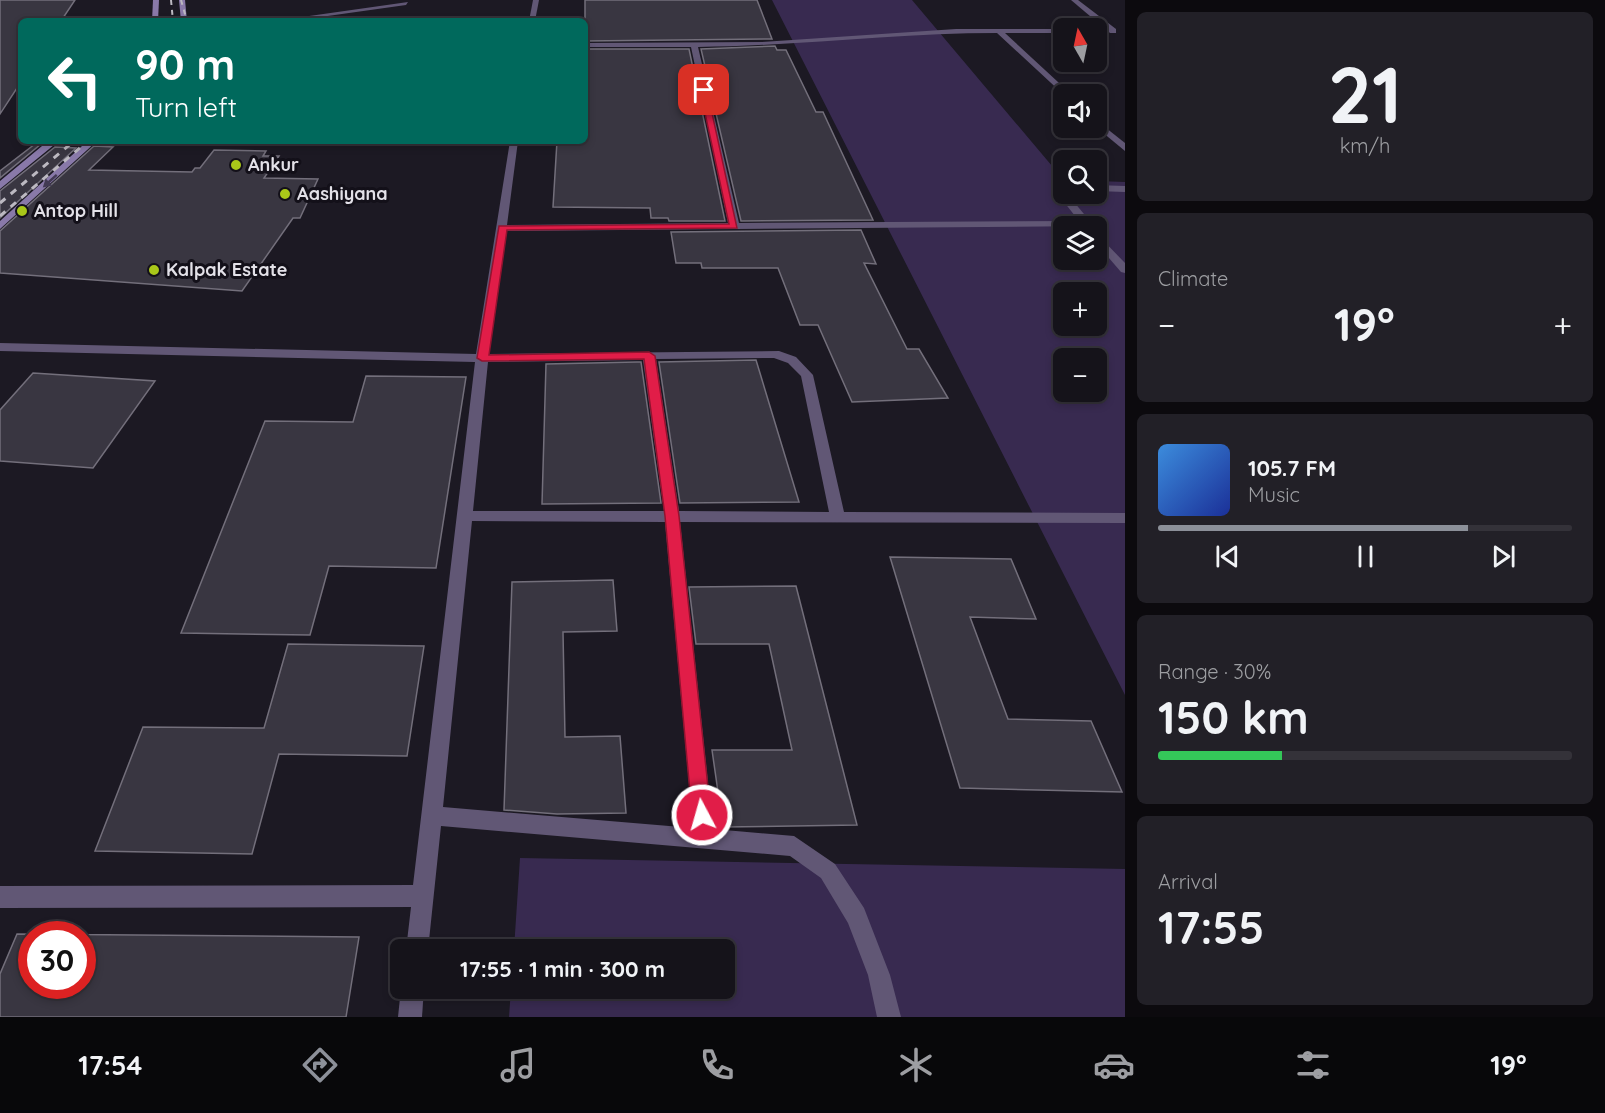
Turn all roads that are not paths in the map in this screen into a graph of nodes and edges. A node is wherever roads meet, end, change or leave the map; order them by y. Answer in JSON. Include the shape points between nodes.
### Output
{"nodes":[{"id":1,"x":156,"y":0,"type":"edge"},
{"id":2,"x":182,"y":0,"type":"edge"},
{"id":3,"x":536,"y":0,"type":"edge"},
{"id":4,"x":1074,"y":0,"type":"edge"},
{"id":5,"x":406,"y":3,"type":"dead end"},
{"id":6,"x":155,"y":18,"type":"edge"},
{"id":7,"x":184,"y":18,"type":"edge"},
{"id":8,"x":298,"y":18,"type":"edge"},
{"id":9,"x":533,"y":18,"type":"edge"},
{"id":10,"x":999,"y":31,"type":"junction"},
{"id":11,"x":1053,"y":31,"type":"edge"},
{"id":12,"x":1107,"y":31,"type":"edge"},
{"id":13,"x":1113,"y":31,"type":"junction"},
{"id":14,"x":1125,"y":31,"type":"edge"},
{"id":15,"x":694,"y":44,"type":"junction"},
{"id":16,"x":588,"y":45,"type":"edge"},
{"id":17,"x":1056,"y":84,"type":"edge"},
{"id":18,"x":1107,"y":132,"type":"edge"},
{"id":19,"x":49,"y":144,"type":"edge"},
{"id":20,"x":89,"y":144,"type":"edge"},
{"id":21,"x":514,"y":144,"type":"edge"},
{"id":22,"x":1125,"y":148,"type":"edge"},
{"id":23,"x":0,"y":186,"type":"edge"},
{"id":24,"x":1107,"y":188,"type":"edge"},
{"id":25,"x":1125,"y":189,"type":"edge"},
{"id":26,"x":1071,"y":204,"type":"edge"},
{"id":27,"x":1081,"y":216,"type":"edge"},
{"id":28,"x":1053,"y":225,"type":"edge"},
{"id":29,"x":0,"y":226,"type":"edge"},
{"id":30,"x":734,"y":226,"type":"junction"},
{"id":31,"x":502,"y":228,"type":"junction"},
{"id":32,"x":1107,"y":249,"type":"edge"},
{"id":33,"x":1125,"y":270,"type":"edge"},
{"id":34,"x":0,"y":347,"type":"edge"},
{"id":35,"x":649,"y":356,"type":"junction"},
{"id":36,"x":482,"y":358,"type":"junction"},
{"id":37,"x":467,"y":516,"type":"junction"},
{"id":38,"x":672,"y":516,"type":"junction"},
{"id":39,"x":838,"y":517,"type":"junction"},
{"id":40,"x":1125,"y":518,"type":"edge"},
{"id":41,"x":433,"y":816,"type":"junction"},
{"id":42,"x":704,"y":838,"type":"junction"},
{"id":43,"x":424,"y":896,"type":"junction"},
{"id":44,"x":0,"y":897,"type":"edge"},
{"id":45,"x":418,"y":939,"type":"edge"},
{"id":46,"x":412,"y":999,"type":"edge"},
{"id":47,"x":410,"y":1017,"type":"edge"},
{"id":48,"x":889,"y":1017,"type":"edge"}],
"edges":[{"from":1,"to":6,"type":"main road"},
{"from":2,"to":7,"type":"main road"},
{"from":3,"to":9,"type":"street"},
{"from":4,"to":13,"type":"street"},
{"from":5,"to":8,"type":"street"},
{"from":10,"to":11,"type":"street"},
{"from":10,"to":15,"type":"street"},
{"from":10,"to":17,"type":"street"},
{"from":12,"to":13,"type":"street"},
{"from":13,"to":14,"type":"street"},
{"from":15,"to":16,"type":"street"},
{"from":15,"to":30,"type":"street"},
{"from":18,"to":22,"type":"street"},
{"from":19,"to":23,"type":"main road"},
{"from":20,"to":29,"type":"main road","one_way":true},
{"from":21,"to":31,"type":"street"},
{"from":24,"to":25,"type":"street"},
{"from":26,"to":27,"type":"street"},
{"from":28,"to":30,"type":"street"},
{"from":30,"to":31,"type":"street"},
{"from":31,"to":36,"type":"street"},
{"from":32,"to":33,"type":"street"},
{"from":34,"to":36,"type":"street"},
{"from":35,"to":36,"type":"street"},
{"from":35,"to":38,"type":"street"},
{"from":35,"to":39,"type":"street","via":[[775,354],[792,360],[807,375]]},
{"from":36,"to":37,"type":"street"},
{"from":37,"to":38,"type":"street"},
{"from":37,"to":41,"type":"street"},
{"from":38,"to":39,"type":"street"},
{"from":38,"to":42,"type":"street"},
{"from":39,"to":40,"type":"street"},
{"from":41,"to":42,"type":"street"},
{"from":41,"to":43,"type":"street"},
{"from":42,"to":48,"type":"street","via":[[794,846],[828,871],[856,916],[879,975]]},
{"from":43,"to":44,"type":"street"},
{"from":43,"to":45,"type":"street"},
{"from":46,"to":47,"type":"street"}]}
